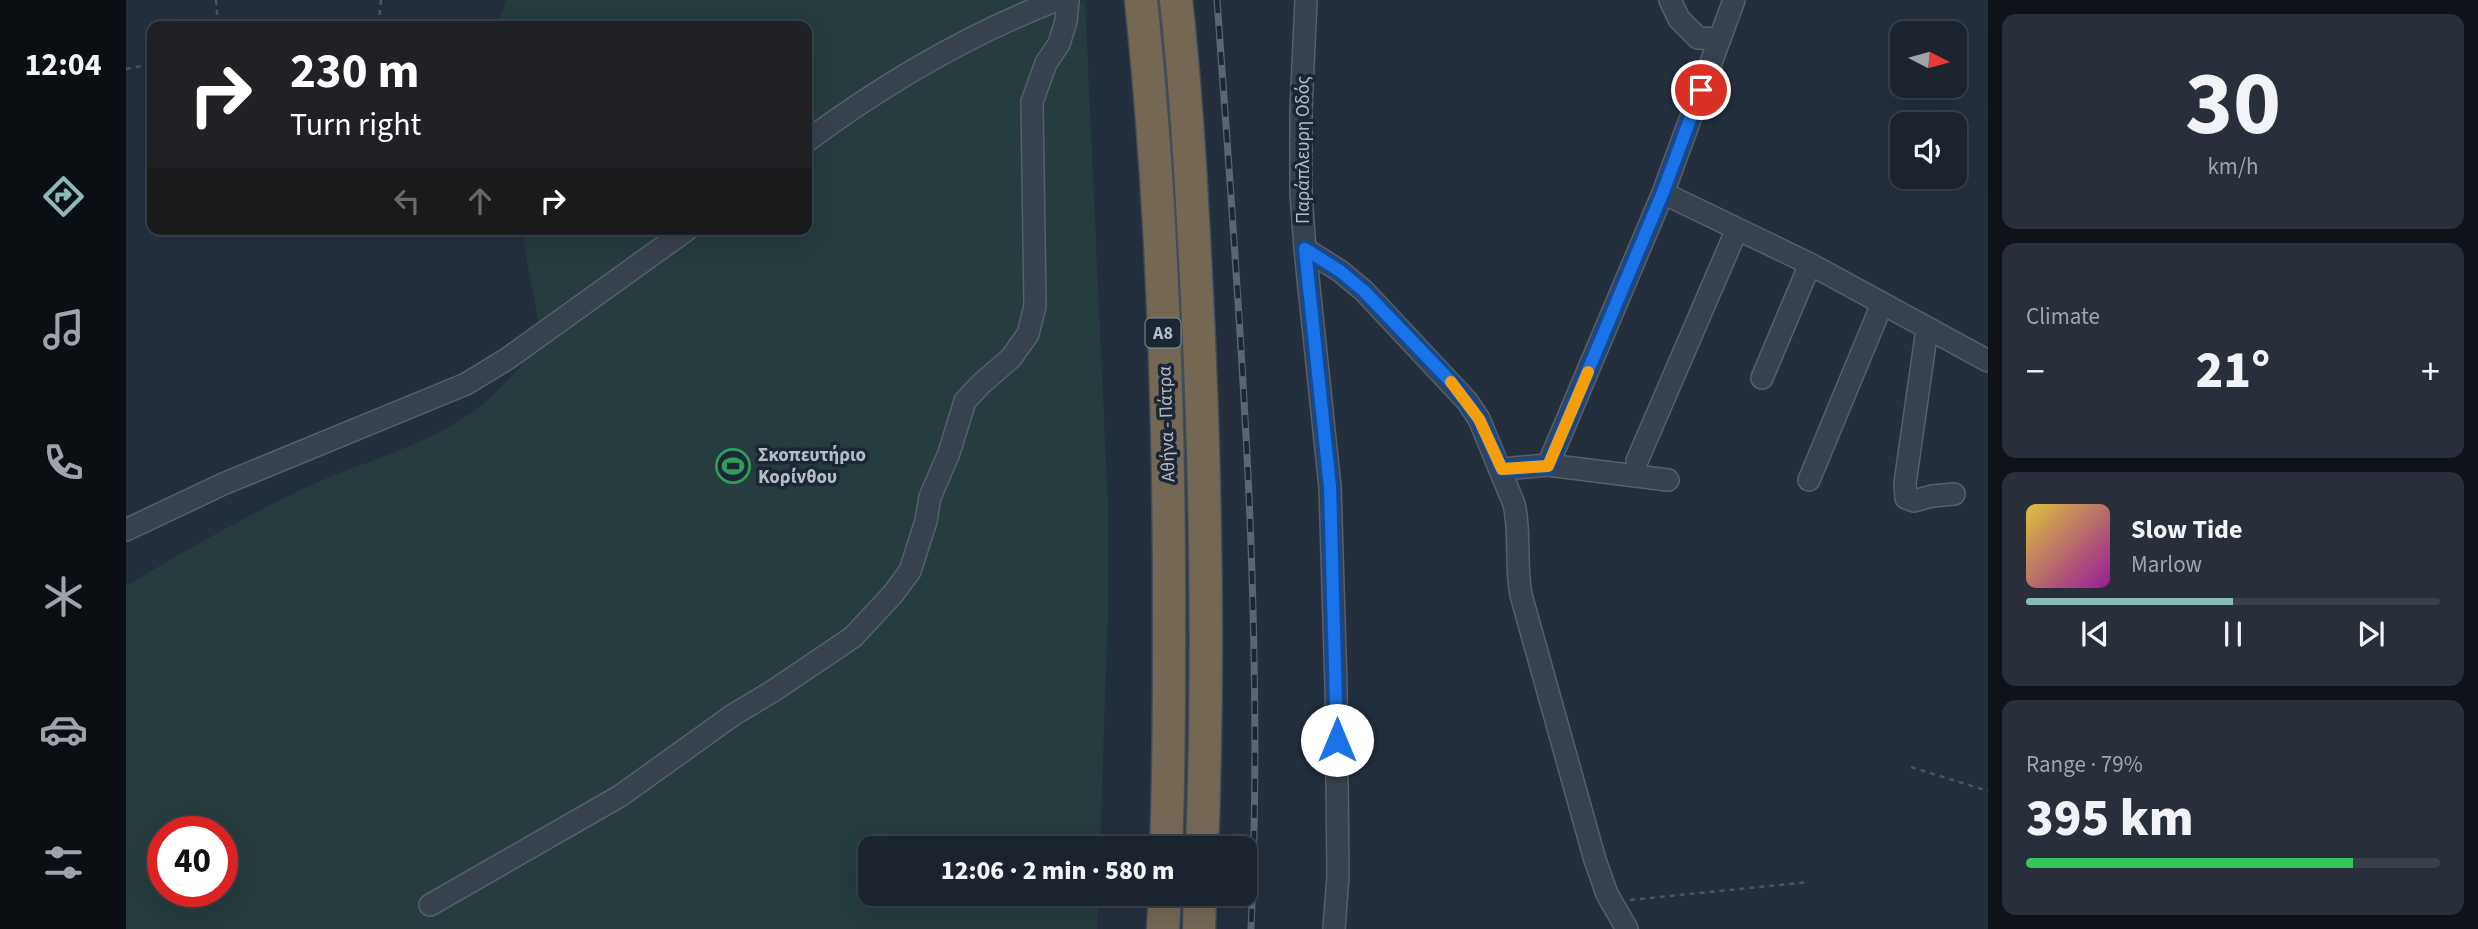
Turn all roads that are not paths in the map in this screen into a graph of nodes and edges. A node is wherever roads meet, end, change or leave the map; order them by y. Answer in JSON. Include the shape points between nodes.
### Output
{"nodes":[{"id":1,"x":1057,"y":0,"type":"edge"},
{"id":2,"x":1140,"y":0,"type":"edge"},
{"id":3,"x":1176,"y":0,"type":"edge"},
{"id":4,"x":1306,"y":0,"type":"edge"},
{"id":5,"x":1670,"y":0,"type":"edge"},
{"id":6,"x":1734,"y":0,"type":"edge"},
{"id":7,"x":1720,"y":39,"type":"junction"},
{"id":8,"x":812,"y":138,"type":"edge"},
{"id":9,"x":1663,"y":192,"type":"junction"},
{"id":10,"x":1737,"y":229,"type":"junction"},
{"id":11,"x":680,"y":235,"type":"edge"},
{"id":12,"x":1305,"y":249,"type":"junction"},
{"id":13,"x":1810,"y":264,"type":"junction"},
{"id":14,"x":1882,"y":304,"type":"junction"},
{"id":15,"x":1927,"y":329,"type":"junction"},
{"id":16,"x":1988,"y":361,"type":"edge"},
{"id":17,"x":1762,"y":378,"type":"dead end"},
{"id":18,"x":1637,"y":461,"type":"dead end"},
{"id":19,"x":1548,"y":466,"type":"junction"},
{"id":20,"x":1502,"y":469,"type":"junction"},
{"id":21,"x":1668,"y":480,"type":"dead end"},
{"id":22,"x":1809,"y":480,"type":"dead end"},
{"id":23,"x":1954,"y":494,"type":"dead end"},
{"id":24,"x":126,"y":530,"type":"edge"},
{"id":25,"x":1166,"y":836,"type":"edge"},
{"id":26,"x":1202,"y":836,"type":"edge"},
{"id":27,"x":430,"y":905,"type":"dead end"},
{"id":28,"x":1164,"y":906,"type":"edge"},
{"id":29,"x":1200,"y":906,"type":"edge"},
{"id":30,"x":1163,"y":929,"type":"edge"},
{"id":31,"x":1199,"y":929,"type":"edge"},
{"id":32,"x":1334,"y":929,"type":"edge"},
{"id":33,"x":1627,"y":929,"type":"edge"}],
"edges":[{"from":1,"to":8,"type":"street","via":[[935,57]]},
{"from":1,"to":27,"type":"street","via":[[1066,21],[1032,102],[1035,306],[1028,334],[1011,358],[965,401],[909,570],[899,586],[853,637],[620,796]]},
{"from":2,"to":25,"type":"highway","name":"Αθήνα - Πάτρα","number":"Α8","via":[[1156,178],[1168,440]]},
{"from":3,"to":26,"type":"highway","name":"Αθήνα - Πάτρα","number":"Α8","via":[[1191,175],[1202,426]]},
{"from":4,"to":12,"type":"street","name":"Παράπλευρη Οδός","via":[[1301,110]]},
{"from":5,"to":7,"type":"street","via":[[1679,19],[1698,38]]},
{"from":6,"to":7,"type":"street"},
{"from":7,"to":9,"type":"street"},
{"from":9,"to":10,"type":"street"},
{"from":9,"to":19,"type":"street"},
{"from":10,"to":13,"type":"street"},
{"from":10,"to":18,"type":"street"},
{"from":11,"to":24,"type":"street","via":[[466,384],[223,484]]},
{"from":12,"to":20,"type":"street","via":[[1364,291],[1452,383],[1479,419]]},
{"from":12,"to":32,"type":"street","name":"Παράπλευρη Οδός","via":[[1330,487],[1338,876]]},
{"from":13,"to":14,"type":"street"},
{"from":13,"to":17,"type":"street"},
{"from":14,"to":15,"type":"street"},
{"from":14,"to":22,"type":"street"},
{"from":15,"to":16,"type":"street"},
{"from":15,"to":23,"type":"street","via":[[1906,498],[1914,501]]},
{"from":19,"to":20,"type":"street"},
{"from":19,"to":21,"type":"street"},
{"from":20,"to":33,"type":"street","via":[[1517,516],[1521,595],[1585,829],[1607,894]]},
{"from":28,"to":30,"type":"highway"},
{"from":29,"to":31,"type":"highway"}]}
